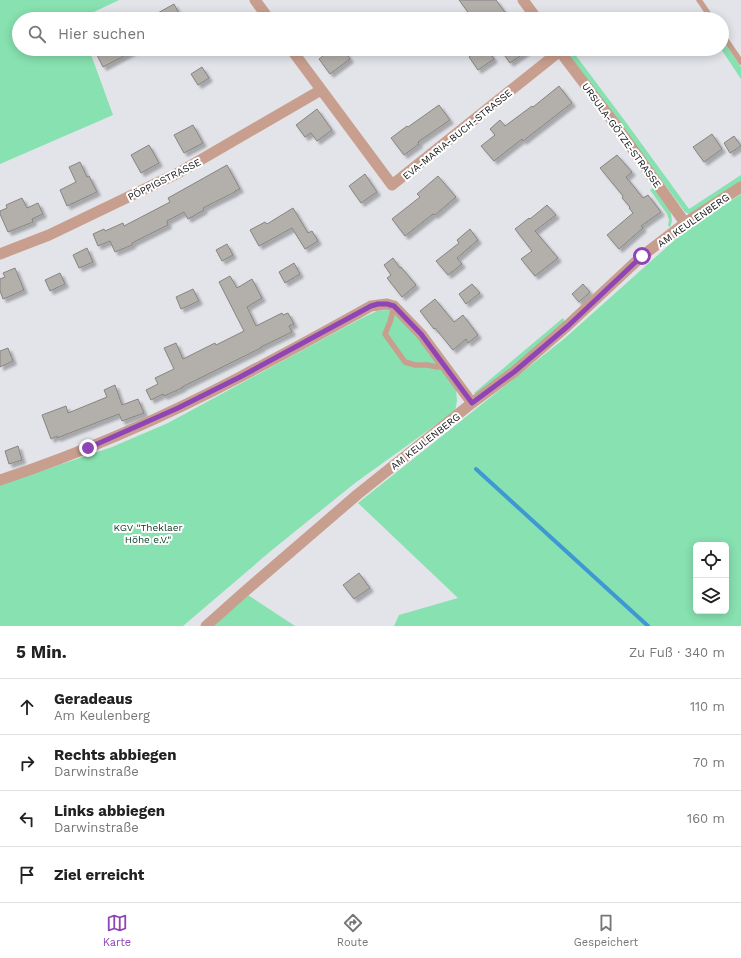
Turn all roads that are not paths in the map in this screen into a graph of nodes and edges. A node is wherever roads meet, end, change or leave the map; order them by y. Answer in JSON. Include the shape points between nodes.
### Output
{"nodes":[{"id":1,"x":255,"y":0,"type":"edge"},
{"id":2,"x":523,"y":0,"type":"edge"},
{"id":3,"x":699,"y":0,"type":"edge"},
{"id":4,"x":264,"y":12,"type":"edge"},
{"id":5,"x":531,"y":12,"type":"edge"},
{"id":6,"x":707,"y":12,"type":"edge"},
{"id":7,"x":729,"y":44,"type":"edge"},
{"id":8,"x":296,"y":56,"type":"edge"},
{"id":9,"x":552,"y":56,"type":"edge"},
{"id":10,"x":564,"y":56,"type":"edge"},
{"id":11,"x":741,"y":62,"type":"edge"},
{"id":12,"x":321,"y":90,"type":"junction"},
{"id":13,"x":741,"y":187,"type":"edge"},
{"id":14,"x":685,"y":223,"type":"junction"},
{"id":15,"x":0,"y":254,"type":"edge"},
{"id":16,"x":394,"y":306,"type":"junction"},
{"id":17,"x":444,"y":364,"type":"junction"},
{"id":18,"x":472,"y":403,"type":"junction"},
{"id":19,"x":0,"y":480,"type":"edge"},
{"id":20,"x":206,"y":626,"type":"edge"}],
"edges":[{"from":1,"to":4,"type":"street"},
{"from":2,"to":5,"type":"street"},
{"from":3,"to":6,"type":"lane"},
{"from":7,"to":11,"type":"lane"},
{"from":8,"to":12,"type":"street","name":"EVA-MARIA-BUCH-STRASSE"},
{"from":9,"to":12,"type":"street","name":"EVA-MARIA-BUCH-STRASSE","via":[[392,185]]},
{"from":10,"to":14,"type":"street","name":"URSULA-GÖTZE-STRASSE"},
{"from":12,"to":15,"type":"street","name":"PÖPPIGSTRASSE","via":[[178,173],[49,235]]},
{"from":13,"to":14,"type":"street","name":"AM KEULENBERG"},
{"from":14,"to":18,"type":"street","name":"AM KEULENBERG","via":[[642,256],[568,326],[514,372]]},
{"from":16,"to":17,"type":"street","via":[[421,334]]},
{"from":16,"to":17,"type":"lane","via":[[385,334],[405,362],[438,367]]},
{"from":16,"to":19,"type":"street","via":[[371,306],[178,408],[88,448]]},
{"from":17,"to":18,"type":"street"},
{"from":18,"to":20,"type":"street","name":"AM KEULENBERG","via":[[358,494]]}]}
